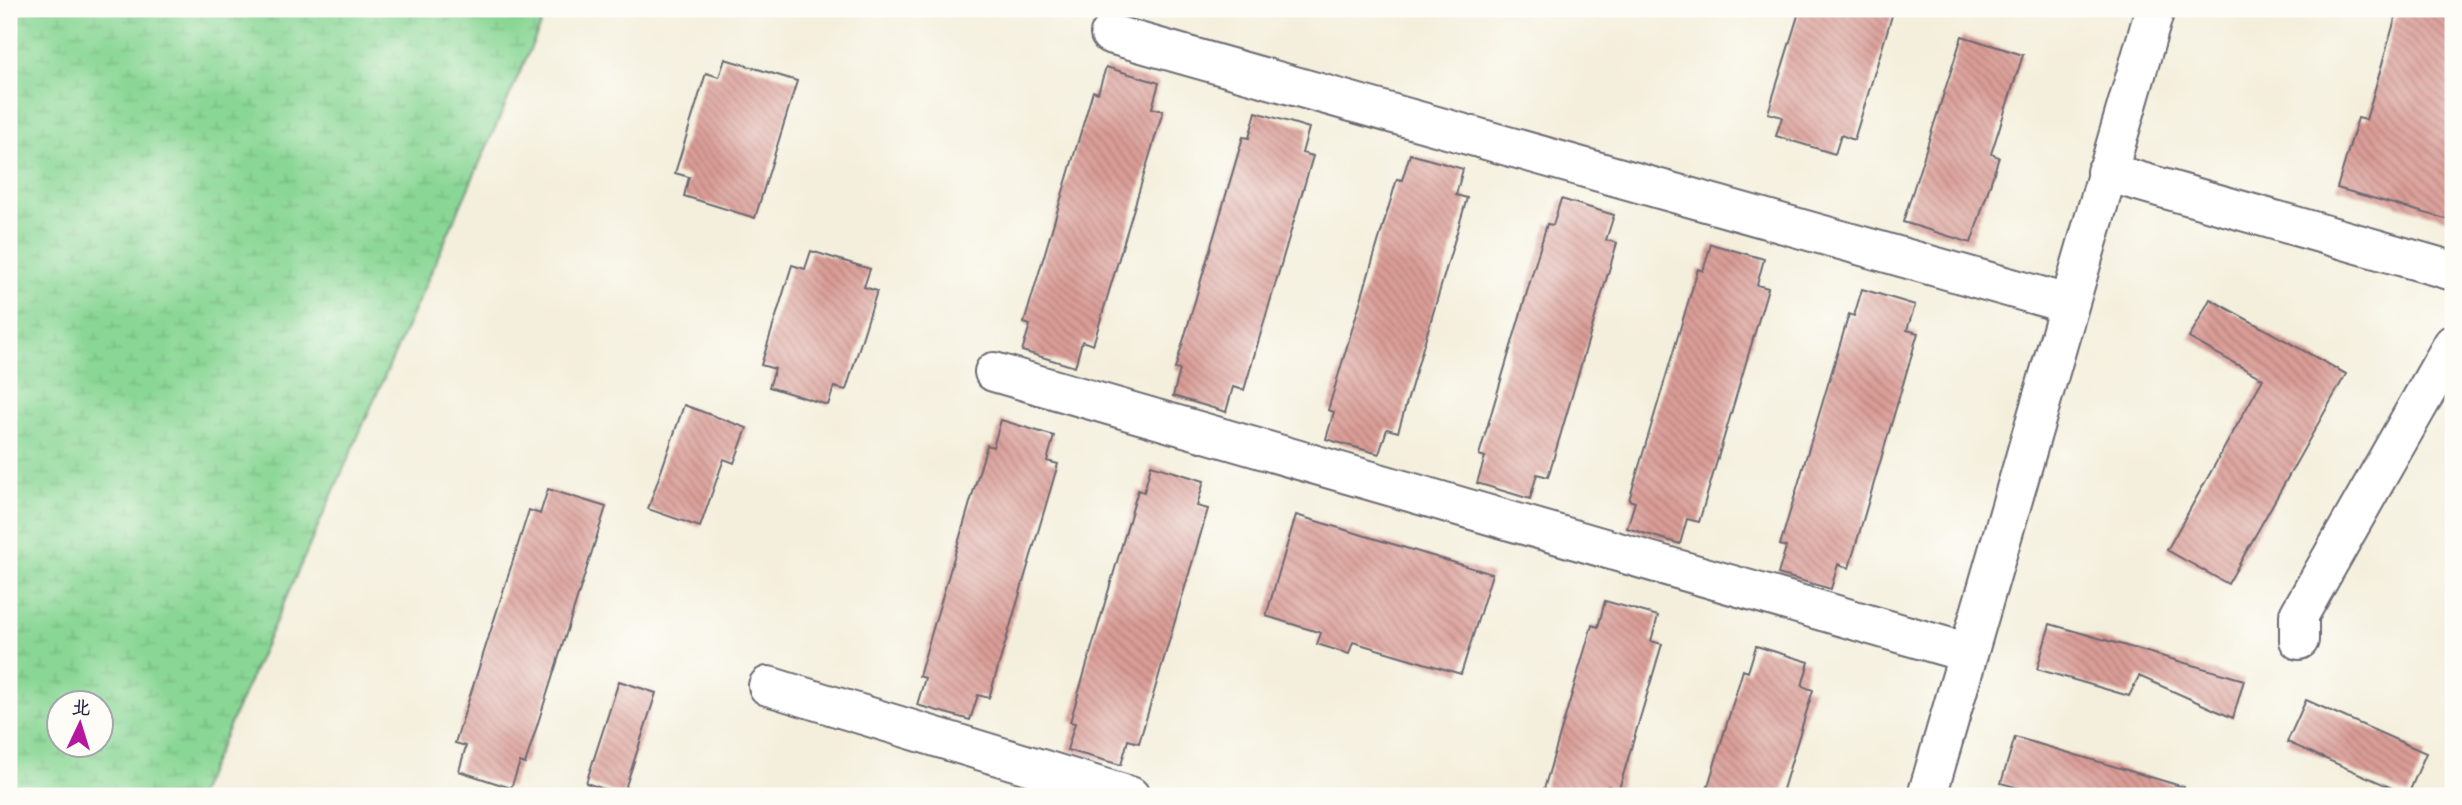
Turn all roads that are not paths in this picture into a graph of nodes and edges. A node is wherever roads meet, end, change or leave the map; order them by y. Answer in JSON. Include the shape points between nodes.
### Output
{"nodes":[{"id":1,"x":2155,"y":9,"type":"edge"},
{"id":2,"x":1110,"y":34,"type":"dead end"},
{"id":3,"x":2106,"y":172,"type":"junction"},
{"id":4,"x":2453,"y":271,"type":"edge"},
{"id":5,"x":2068,"y":304,"type":"junction"},
{"id":6,"x":2453,"y":344,"type":"edge"},
{"id":7,"x":994,"y":372,"type":"dead end"},
{"id":8,"x":2299,"y":640,"type":"dead end"},
{"id":9,"x":1968,"y":653,"type":"junction"},
{"id":10,"x":768,"y":686,"type":"dead end"},
{"id":11,"x":1130,"y":796,"type":"edge"},
{"id":12,"x":1927,"y":796,"type":"edge"}],
"edges":[{"from":1,"to":3,"type":"street"},
{"from":2,"to":5,"type":"street"},
{"from":3,"to":4,"type":"street"},
{"from":3,"to":5,"type":"street"},
{"from":5,"to":9,"type":"street"},
{"from":6,"to":8,"type":"street","via":[[2299,615]]},
{"from":7,"to":9,"type":"street"},
{"from":9,"to":12,"type":"street"},
{"from":10,"to":11,"type":"street"}]}
